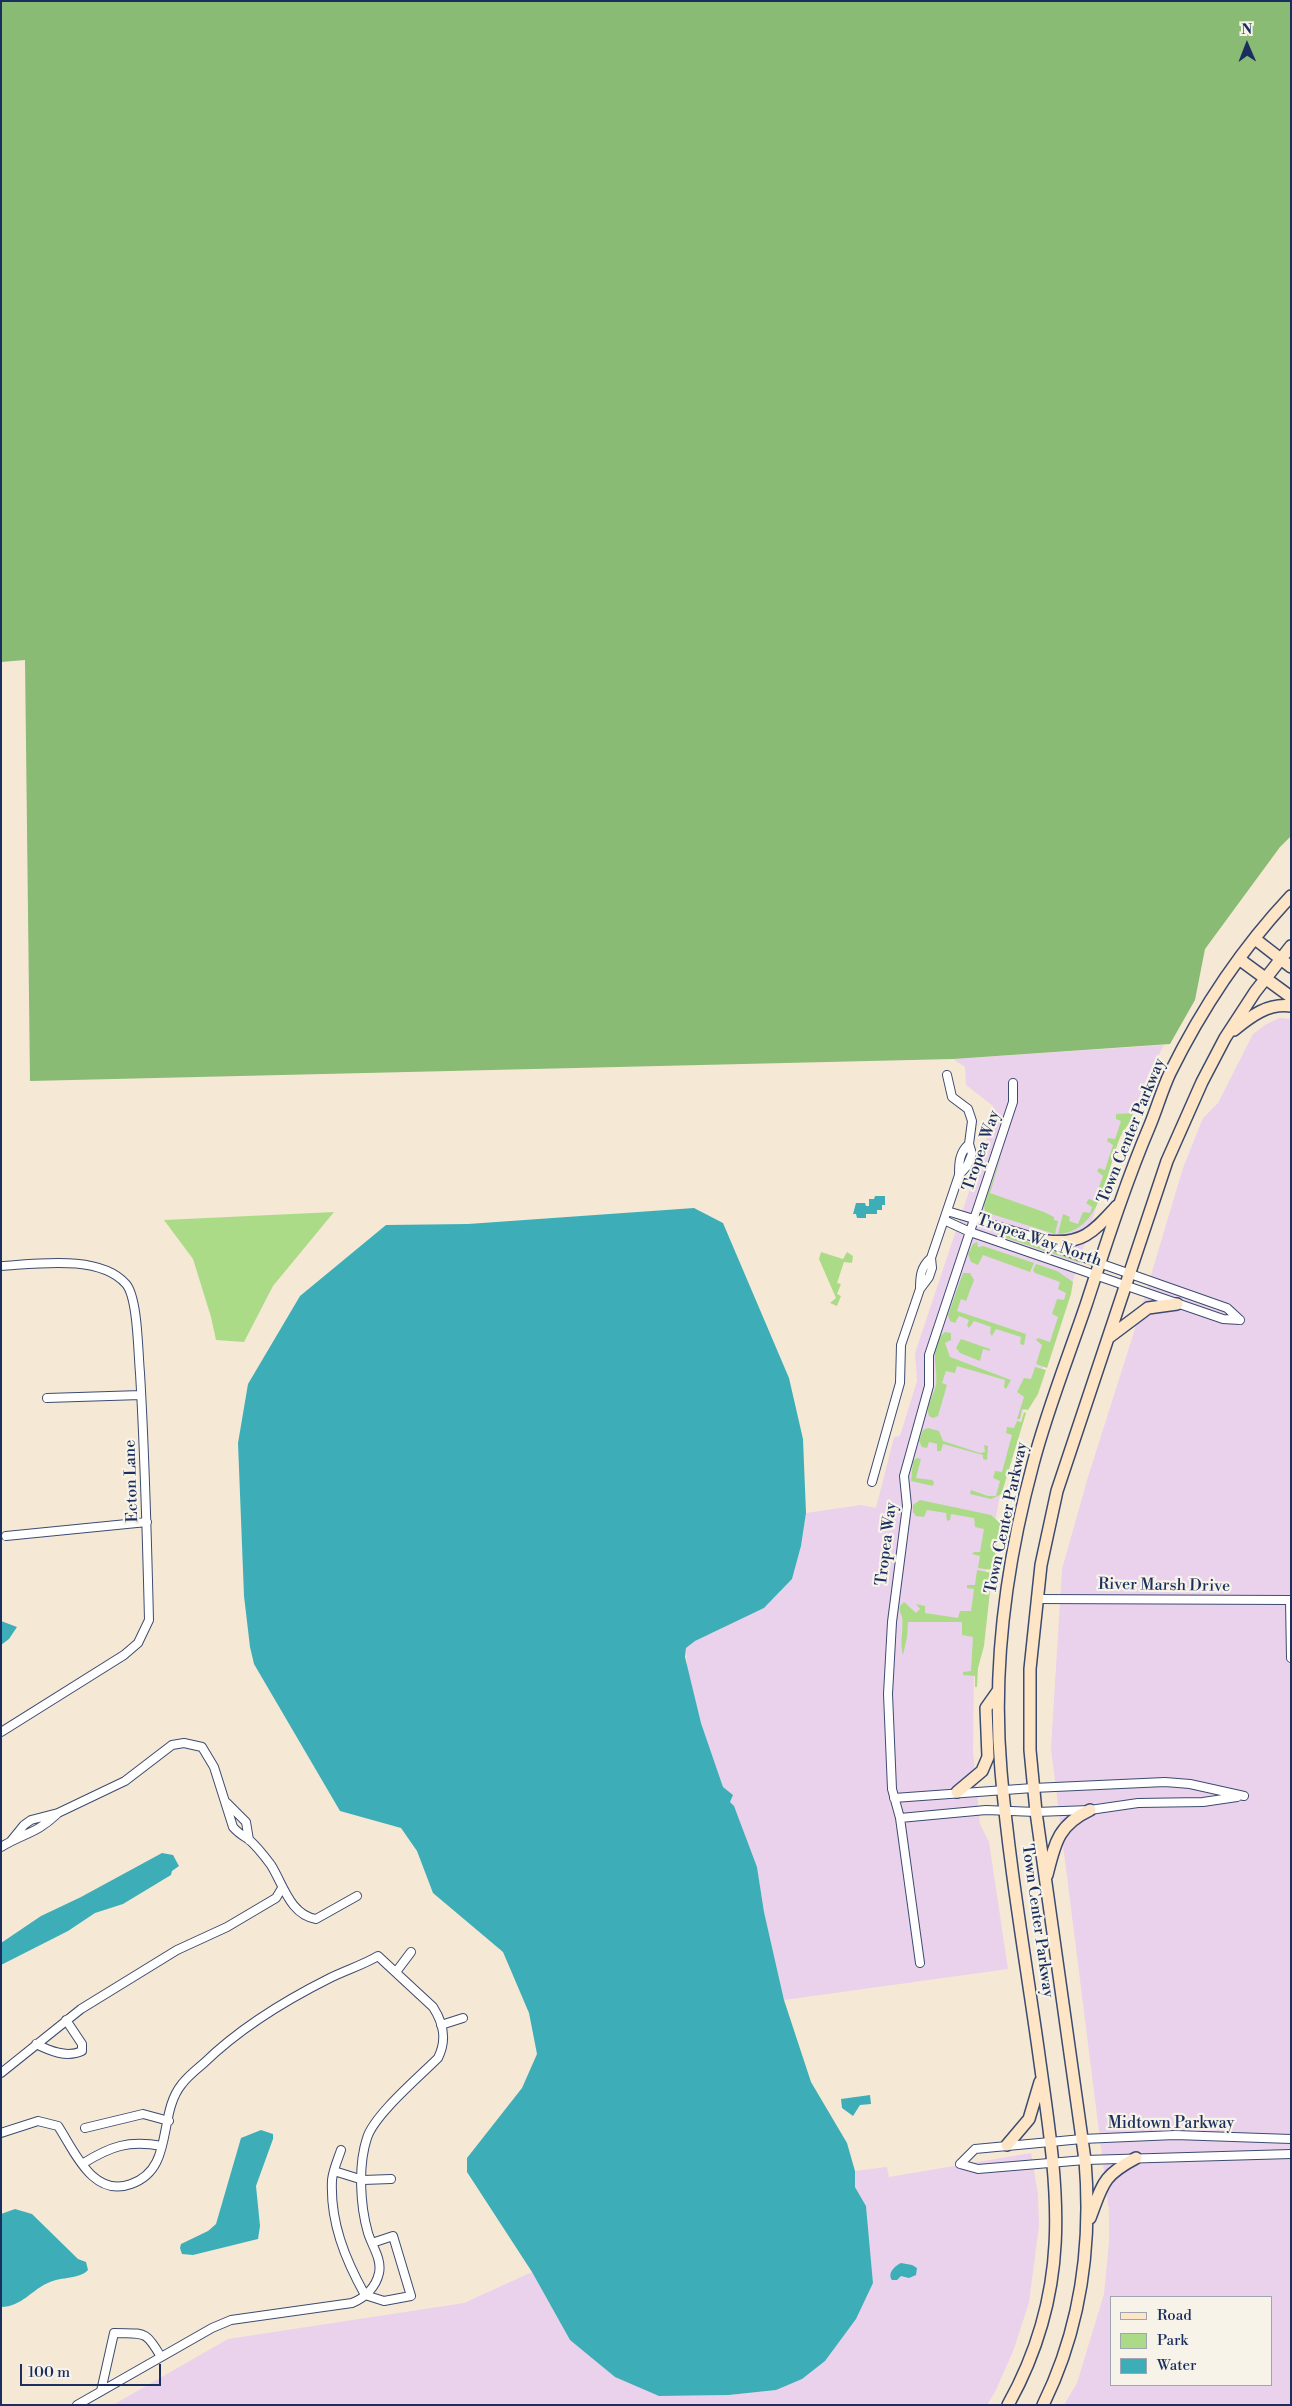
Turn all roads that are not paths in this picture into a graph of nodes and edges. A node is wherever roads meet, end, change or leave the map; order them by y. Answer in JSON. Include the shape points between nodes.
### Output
{"nodes":[{"id":1,"x":1291,"y":896,"type":"edge"},
{"id":2,"x":1255,"y":939,"type":"junction"},
{"id":3,"x":1291,"y":946,"type":"edge"},
{"id":4,"x":1239,"y":959,"type":"junction"},
{"id":5,"x":1280,"y":959,"type":"junction"},
{"id":6,"x":1291,"y":967,"type":"edge"},
{"id":7,"x":1265,"y":978,"type":"junction"},
{"id":8,"x":1291,"y":997,"type":"edge"},
{"id":9,"x":1291,"y":1006,"type":"edge"},
{"id":10,"x":1225,"y":1038,"type":"junction"},
{"id":11,"x":947,"y":1075,"type":"dead end"},
{"id":12,"x":1013,"y":1083,"type":"dead end"},
{"id":13,"x":1120,"y":1203,"type":"junction"},
{"id":14,"x":947,"y":1211,"type":"junction"},
{"id":15,"x":974,"y":1217,"type":"junction"},
{"id":16,"x":944,"y":1220,"type":"junction"},
{"id":17,"x":970,"y":1232,"type":"junction"},
{"id":18,"x":1047,"y":1242,"type":"junction"},
{"id":19,"x":1100,"y":1263,"type":"junction"},
{"id":20,"x":1,"y":1266,"type":"edge"},
{"id":21,"x":1130,"y":1272,"type":"junction"},
{"id":22,"x":1096,"y":1275,"type":"junction"},
{"id":23,"x":1126,"y":1286,"type":"junction"},
{"id":24,"x":1177,"y":1304,"type":"junction"},
{"id":25,"x":1106,"y":1339,"type":"junction"},
{"id":26,"x":141,"y":1395,"type":"junction"},
{"id":27,"x":47,"y":1398,"type":"dead end"},
{"id":28,"x":872,"y":1482,"type":"dead end"},
{"id":29,"x":147,"y":1522,"type":"junction"},
{"id":30,"x":6,"y":1536,"type":"dead end"},
{"id":31,"x":1036,"y":1599,"type":"junction"},
{"id":32,"x":1290,"y":1600,"type":"edge"},
{"id":33,"x":1291,"y":1658,"type":"edge"},
{"id":34,"x":998,"y":1691,"type":"junction"},
{"id":35,"x":1,"y":1732,"type":"edge"},
{"id":36,"x":1033,"y":1788,"type":"junction"},
{"id":37,"x":1003,"y":1791,"type":"junction"},
{"id":38,"x":957,"y":1792,"type":"junction"},
{"id":39,"x":894,"y":1798,"type":"junction"},
{"id":40,"x":227,"y":1803,"type":"junction"},
{"id":41,"x":1090,"y":1810,"type":"junction"},
{"id":42,"x":58,"y":1812,"type":"junction"},
{"id":43,"x":1006,"y":1812,"type":"junction"},
{"id":44,"x":1036,"y":1812,"type":"junction"},
{"id":45,"x":900,"y":1818,"type":"junction"},
{"id":46,"x":249,"y":1840,"type":"junction"},
{"id":47,"x":11,"y":1841,"type":"junction"},
{"id":48,"x":1,"y":1847,"type":"edge"},
{"id":49,"x":1046,"y":1879,"type":"junction"},
{"id":50,"x":282,"y":1888,"type":"junction"},
{"id":51,"x":357,"y":1896,"type":"dead end"},
{"id":52,"x":411,"y":1952,"type":"dead end"},
{"id":53,"x":920,"y":1963,"type":"dead end"},
{"id":54,"x":396,"y":1972,"type":"junction"},
{"id":55,"x":463,"y":2018,"type":"dead end"},
{"id":56,"x":66,"y":2020,"type":"junction"},
{"id":57,"x":442,"y":2024,"type":"junction"},
{"id":58,"x":36,"y":2044,"type":"junction"},
{"id":59,"x":1,"y":2073,"type":"edge"},
{"id":60,"x":1041,"y":2075,"type":"junction"},
{"id":61,"x":169,"y":2121,"type":"junction"},
{"id":62,"x":85,"y":2128,"type":"dead end"},
{"id":63,"x":1,"y":2133,"type":"edge"},
{"id":64,"x":1082,"y":2139,"type":"junction"},
{"id":65,"x":1291,"y":2139,"type":"edge"},
{"id":66,"x":1052,"y":2142,"type":"junction"},
{"id":67,"x":1008,"y":2145,"type":"junction"},
{"id":68,"x":162,"y":2146,"type":"junction"},
{"id":69,"x":340,"y":2150,"type":"dead end"},
{"id":70,"x":1291,"y":2154,"type":"edge"},
{"id":71,"x":1136,"y":2158,"type":"junction"},
{"id":72,"x":1085,"y":2160,"type":"junction"},
{"id":73,"x":1054,"y":2162,"type":"junction"},
{"id":74,"x":82,"y":2164,"type":"junction"},
{"id":75,"x":334,"y":2172,"type":"junction"},
{"id":76,"x":391,"y":2179,"type":"dead end"},
{"id":77,"x":363,"y":2180,"type":"junction"},
{"id":78,"x":1088,"y":2224,"type":"junction"},
{"id":79,"x":372,"y":2243,"type":"junction"},
{"id":80,"x":366,"y":2295,"type":"junction"},
{"id":81,"x":161,"y":2357,"type":"junction"},
{"id":82,"x":101,"y":2391,"type":"junction"},
{"id":83,"x":76,"y":2405,"type":"edge"},
{"id":84,"x":1008,"y":2405,"type":"edge"},
{"id":85,"x":1043,"y":2405,"type":"edge"}],
"edges":[{"from":1,"to":2,"type":"main road","name":"Town Center Parkway"},
{"from":2,"to":4,"type":"main road","name":"Town Center Parkway"},
{"from":2,"to":5,"type":"main road"},
{"from":3,"to":5,"type":"main road","name":"Town Center Parkway"},
{"from":4,"to":7,"type":"main road"},
{"from":4,"to":13,"type":"main road","name":"Town Center Parkway","via":[[1200,1018],[1170,1073]]},
{"from":5,"to":6,"type":"main road"},
{"from":5,"to":7,"type":"main road","name":"Town Center Parkway"},
{"from":7,"to":8,"type":"main road"},
{"from":7,"to":10,"type":"main road","name":"Town Center Parkway"},
{"from":9,"to":10,"type":"main road","via":[[1262,1010]]},
{"from":10,"to":21,"type":"main road","name":"Town Center Parkway","via":[[1167,1161]]},
{"from":11,"to":14,"type":"street","via":[[952,1097],[971,1114],[969,1144],[961,1154],[959,1176]]},
{"from":12,"to":15,"type":"street","name":"Tropea Way","via":[[1013,1102]]},
{"from":13,"to":18,"type":"main road","via":[[1082,1238],[1065,1243]]},
{"from":13,"to":19,"type":"main road","name":"Town Center Parkway"},
{"from":14,"to":15,"type":"street","name":"Tropea Way North"},
{"from":14,"to":16,"type":"street"},
{"from":15,"to":17,"type":"street","name":"Tropea Way"},
{"from":15,"to":18,"type":"street","name":"Tropea Way North"},
{"from":16,"to":17,"type":"street","name":"Tropea Way North"},
{"from":16,"to":28,"type":"street","via":[[931,1258],[920,1274],[920,1289],[901,1345],[900,1383]]},
{"from":17,"to":22,"type":"street","name":"Tropea Way North"},
{"from":17,"to":39,"type":"street","name":"Tropea Way","via":[[929,1355],[929,1386],[904,1476],[907,1506],[889,1664],[890,1760]]},
{"from":18,"to":19,"type":"street","name":"Tropea Way North"},
{"from":19,"to":21,"type":"street","name":"Tropea Way North"},
{"from":19,"to":22,"type":"main road","name":"Town Center Parkway"},
{"from":20,"to":26,"type":"street","name":"Ecton Lane","via":[[86,1265],[102,1268],[126,1284],[136,1313]]},
{"from":21,"to":23,"type":"main road","name":"Town Center Parkway"},
{"from":21,"to":24,"type":"street","name":"Tropea Way North","via":[[1227,1308],[1240,1320],[1223,1319]]},
{"from":22,"to":23,"type":"street","name":"Tropea Way North"},
{"from":22,"to":34,"type":"main road","name":"Town Center Parkway","via":[[1033,1464],[1010,1561]]},
{"from":23,"to":24,"type":"street","name":"Tropea Way North"},
{"from":23,"to":25,"type":"main road","name":"Town Center Parkway"},
{"from":24,"to":25,"type":"main road","via":[[1148,1308]]},
{"from":25,"to":31,"type":"main road","name":"Town Center Parkway","via":[[1057,1491]]},
{"from":26,"to":27,"type":"street"},
{"from":26,"to":29,"type":"street","name":"Ecton Lane","via":[[146,1447]]},
{"from":29,"to":30,"type":"street"},
{"from":29,"to":35,"type":"street","name":"Ecton Lane","via":[[149,1620],[138,1643]]},
{"from":31,"to":32,"type":"street","name":"River Marsh Drive"},
{"from":31,"to":36,"type":"main road","name":"Town Center Parkway","via":[[1030,1670]]},
{"from":32,"to":33,"type":"street"},
{"from":34,"to":37,"type":"main road","name":"Town Center Parkway"},
{"from":34,"to":38,"type":"main road","via":[[986,1708],[988,1757],[982,1771]]},
{"from":36,"to":37,"type":"street"},
{"from":36,"to":41,"type":"street","via":[[1165,1782],[1244,1796],[1203,1802],[1138,1803]]},
{"from":36,"to":44,"type":"main road","name":"Town Center Parkway"},
{"from":37,"to":38,"type":"street"},
{"from":37,"to":43,"type":"main road","name":"Town Center Parkway"},
{"from":38,"to":39,"type":"street"},
{"from":39,"to":45,"type":"street","name":"Tropea Way"},
{"from":40,"to":42,"type":"street","via":[[214,1767],[202,1747],[184,1743],[172,1745],[125,1781]]},
{"from":40,"to":46,"type":"street","via":[[246,1822]]},
{"from":40,"to":46,"type":"street","via":[[233,1828]]},
{"from":41,"to":44,"type":"street"},
{"from":41,"to":49,"type":"main road","via":[[1075,1817],[1060,1835]]},
{"from":42,"to":47,"type":"street","via":[[45,1826]]},
{"from":42,"to":47,"type":"street","via":[[31,1820]]},
{"from":43,"to":44,"type":"street"},
{"from":43,"to":45,"type":"street","via":[[986,1810]]},
{"from":43,"to":60,"type":"main road","name":"Town Center Parkway"},
{"from":44,"to":49,"type":"main road","name":"Town Center Parkway"},
{"from":45,"to":53,"type":"street","name":"Tropea Way"},
{"from":46,"to":50,"type":"street","via":[[271,1866]]},
{"from":47,"to":48,"type":"street"},
{"from":49,"to":64,"type":"main road","name":"Town Center Parkway"},
{"from":50,"to":51,"type":"street","via":[[288,1899],[309,1918],[316,1919]]},
{"from":50,"to":56,"type":"street","via":[[276,1898],[227,1928],[177,1950]]},
{"from":52,"to":54,"type":"street"},
{"from":54,"to":57,"type":"street","via":[[433,2007]]},
{"from":54,"to":61,"type":"street","via":[[378,1956],[249,2024],[182,2084]]},
{"from":55,"to":57,"type":"street"},
{"from":56,"to":58,"type":"street"},
{"from":56,"to":58,"type":"street","via":[[82,2044],[82,2051],[75,2054],[50,2052]]},
{"from":57,"to":77,"type":"street","via":[[444,2046],[438,2058],[377,2120],[367,2137]]},
{"from":58,"to":59,"type":"street"},
{"from":60,"to":66,"type":"main road","name":"Town Center Parkway"},
{"from":60,"to":67,"type":"main road","via":[[1029,2120]]},
{"from":61,"to":62,"type":"street","via":[[143,2114]]},
{"from":61,"to":68,"type":"street"},
{"from":63,"to":74,"type":"street","via":[[38,2121],[58,2126]]},
{"from":64,"to":65,"type":"street","name":"Midtown Parkway","via":[[1175,2135]]},
{"from":64,"to":66,"type":"street","name":"Midtown Parkway"},
{"from":64,"to":72,"type":"main road","name":"Town Center Parkway"},
{"from":66,"to":67,"type":"street","name":"Midtown Parkway"},
{"from":66,"to":73,"type":"main road","name":"Town Center Parkway"},
{"from":67,"to":73,"type":"street","name":"Midtown Parkway","via":[[975,2149],[960,2164],[978,2169]]},
{"from":68,"to":74,"type":"street","via":[[143,2143],[116,2146]]},
{"from":68,"to":74,"type":"street","via":[[159,2159],[150,2173],[130,2185],[106,2185],[96,2180]]},
{"from":69,"to":75,"type":"street"},
{"from":70,"to":71,"type":"street","name":"Midtown Parkway"},
{"from":71,"to":72,"type":"street","name":"Midtown Parkway"},
{"from":71,"to":78,"type":"main road","via":[[1115,2170],[1104,2183]]},
{"from":72,"to":73,"type":"street","name":"Midtown Parkway"},
{"from":72,"to":78,"type":"main road","name":"Town Center Parkway"},
{"from":73,"to":84,"type":"main road","name":"Town Center Parkway","via":[[1057,2214],[1051,2285],[1033,2352]]},
{"from":75,"to":77,"type":"street"},
{"from":75,"to":80,"type":"street","via":[[337,2233],[348,2264]]},
{"from":76,"to":77,"type":"street"},
{"from":77,"to":79,"type":"street","via":[[364,2210]]},
{"from":78,"to":85,"type":"main road","name":"Town Center Parkway","via":[[1082,2288],[1065,2355]]},
{"from":79,"to":80,"type":"street","via":[[379,2272],[374,2287]]},
{"from":79,"to":80,"type":"street","via":[[393,2236],[411,2296],[384,2301]]},
{"from":80,"to":81,"type":"street","via":[[352,2303],[231,2320]]},
{"from":81,"to":82,"type":"street"},
{"from":81,"to":82,"type":"street","via":[[150,2337],[114,2333]]},
{"from":82,"to":83,"type":"street"}]}
